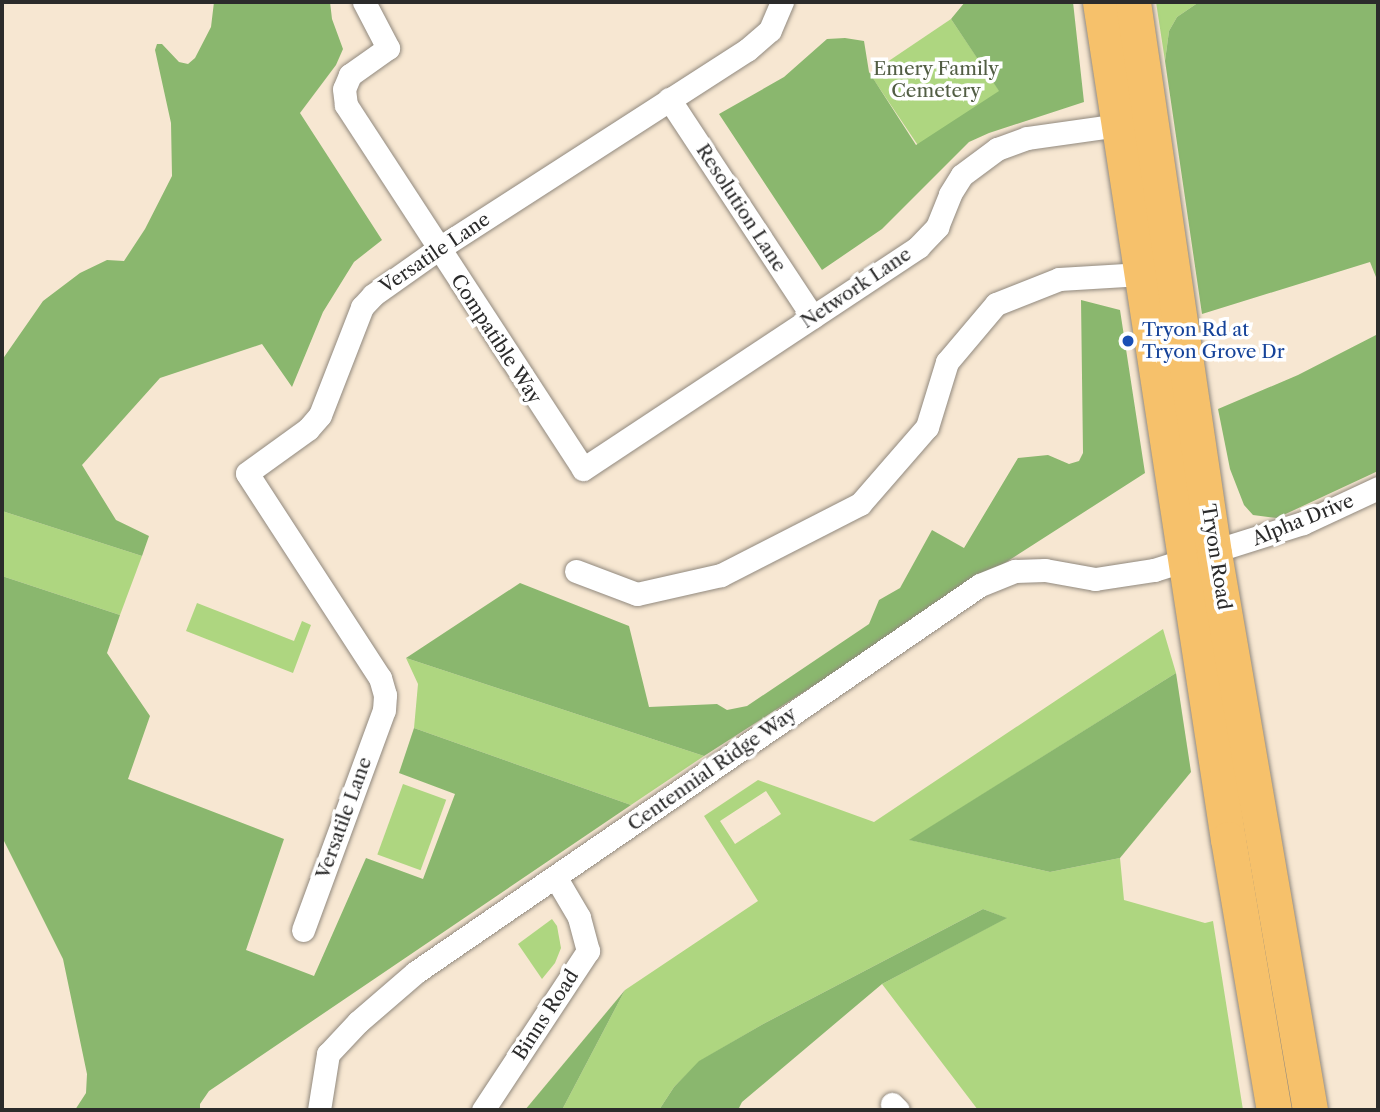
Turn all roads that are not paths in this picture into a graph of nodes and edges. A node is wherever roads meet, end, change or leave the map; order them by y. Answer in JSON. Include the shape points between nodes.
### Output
{"nodes":[{"id":1,"x":364,"y":2,"type":"edge"},
{"id":2,"x":782,"y":2,"type":"edge"},
{"id":3,"x":1100,"y":2,"type":"edge"},
{"id":4,"x":1133,"y":2,"type":"edge"},
{"id":5,"x":668,"y":99,"type":"junction"},
{"id":6,"x":1119,"y":125,"type":"junction"},
{"id":7,"x":438,"y":249,"type":"junction"},
{"id":8,"x":1142,"y":274,"type":"junction"},
{"id":9,"x":813,"y":317,"type":"junction"},
{"id":10,"x":583,"y":469,"type":"joint"},
{"id":11,"x":1378,"y":488,"type":"edge"},
{"id":12,"x":1200,"y":557,"type":"junction"},
{"id":13,"x":576,"y":571,"type":"dead end"},
{"id":14,"x":556,"y":878,"type":"junction"},
{"id":15,"x":303,"y":930,"type":"dead end"},
{"id":16,"x":319,"y":1110,"type":"edge"},
{"id":17,"x":483,"y":1110,"type":"edge"},
{"id":18,"x":1274,"y":1110,"type":"edge"},
{"id":19,"x":1310,"y":1110,"type":"edge"}],
"edges":[{"from":1,"to":7,"type":"street","name":"Compatible Way","via":[[388,48],[350,75],[344,89],[345,105]]},
{"from":2,"to":5,"type":"street","name":"Versatile Lane","via":[[776,21],[762,39]]},
{"from":3,"to":6,"type":"main road","name":"Tryon Road"},
{"from":4,"to":12,"type":"main road","name":"Tryon Road"},
{"from":5,"to":7,"type":"street","name":"Versatile Lane"},
{"from":5,"to":9,"type":"street","name":"Resolution Lane"},
{"from":6,"to":8,"type":"main road","name":"Tryon Road"},
{"from":6,"to":9,"type":"street","name":"Network Lane","via":[[1027,138],[997,149],[962,175],[937,228],[918,247]]},
{"from":7,"to":10,"type":"street","name":"Compatible Way"},
{"from":7,"to":15,"type":"street","name":"Versatile Lane","via":[[385,285],[362,307],[320,415],[247,473],[375,670],[385,695],[384,710]]},
{"from":8,"to":12,"type":"main road","name":"Tryon Road"},
{"from":8,"to":13,"type":"street","via":[[1059,279],[996,304],[947,362],[927,427],[860,504],[721,575],[637,594]]},
{"from":9,"to":10,"type":"street","name":"Network Lane"},
{"from":11,"to":12,"type":"street","name":"Alpha Drive","via":[[1303,523]]},
{"from":12,"to":14,"type":"street","name":"Centennial Ridge Way","via":[[1110,578],[1015,571],[980,585]]},
{"from":12,"to":18,"type":"main road","name":"Tryon Road"},
{"from":12,"to":19,"type":"main road","name":"Tryon Road"},
{"from":14,"to":16,"type":"street","name":"Centennial Ridge Way","via":[[416,972],[358,1022],[328,1054]]},
{"from":14,"to":17,"type":"street","name":"Binns Road","via":[[579,917],[588,951]]}]}
